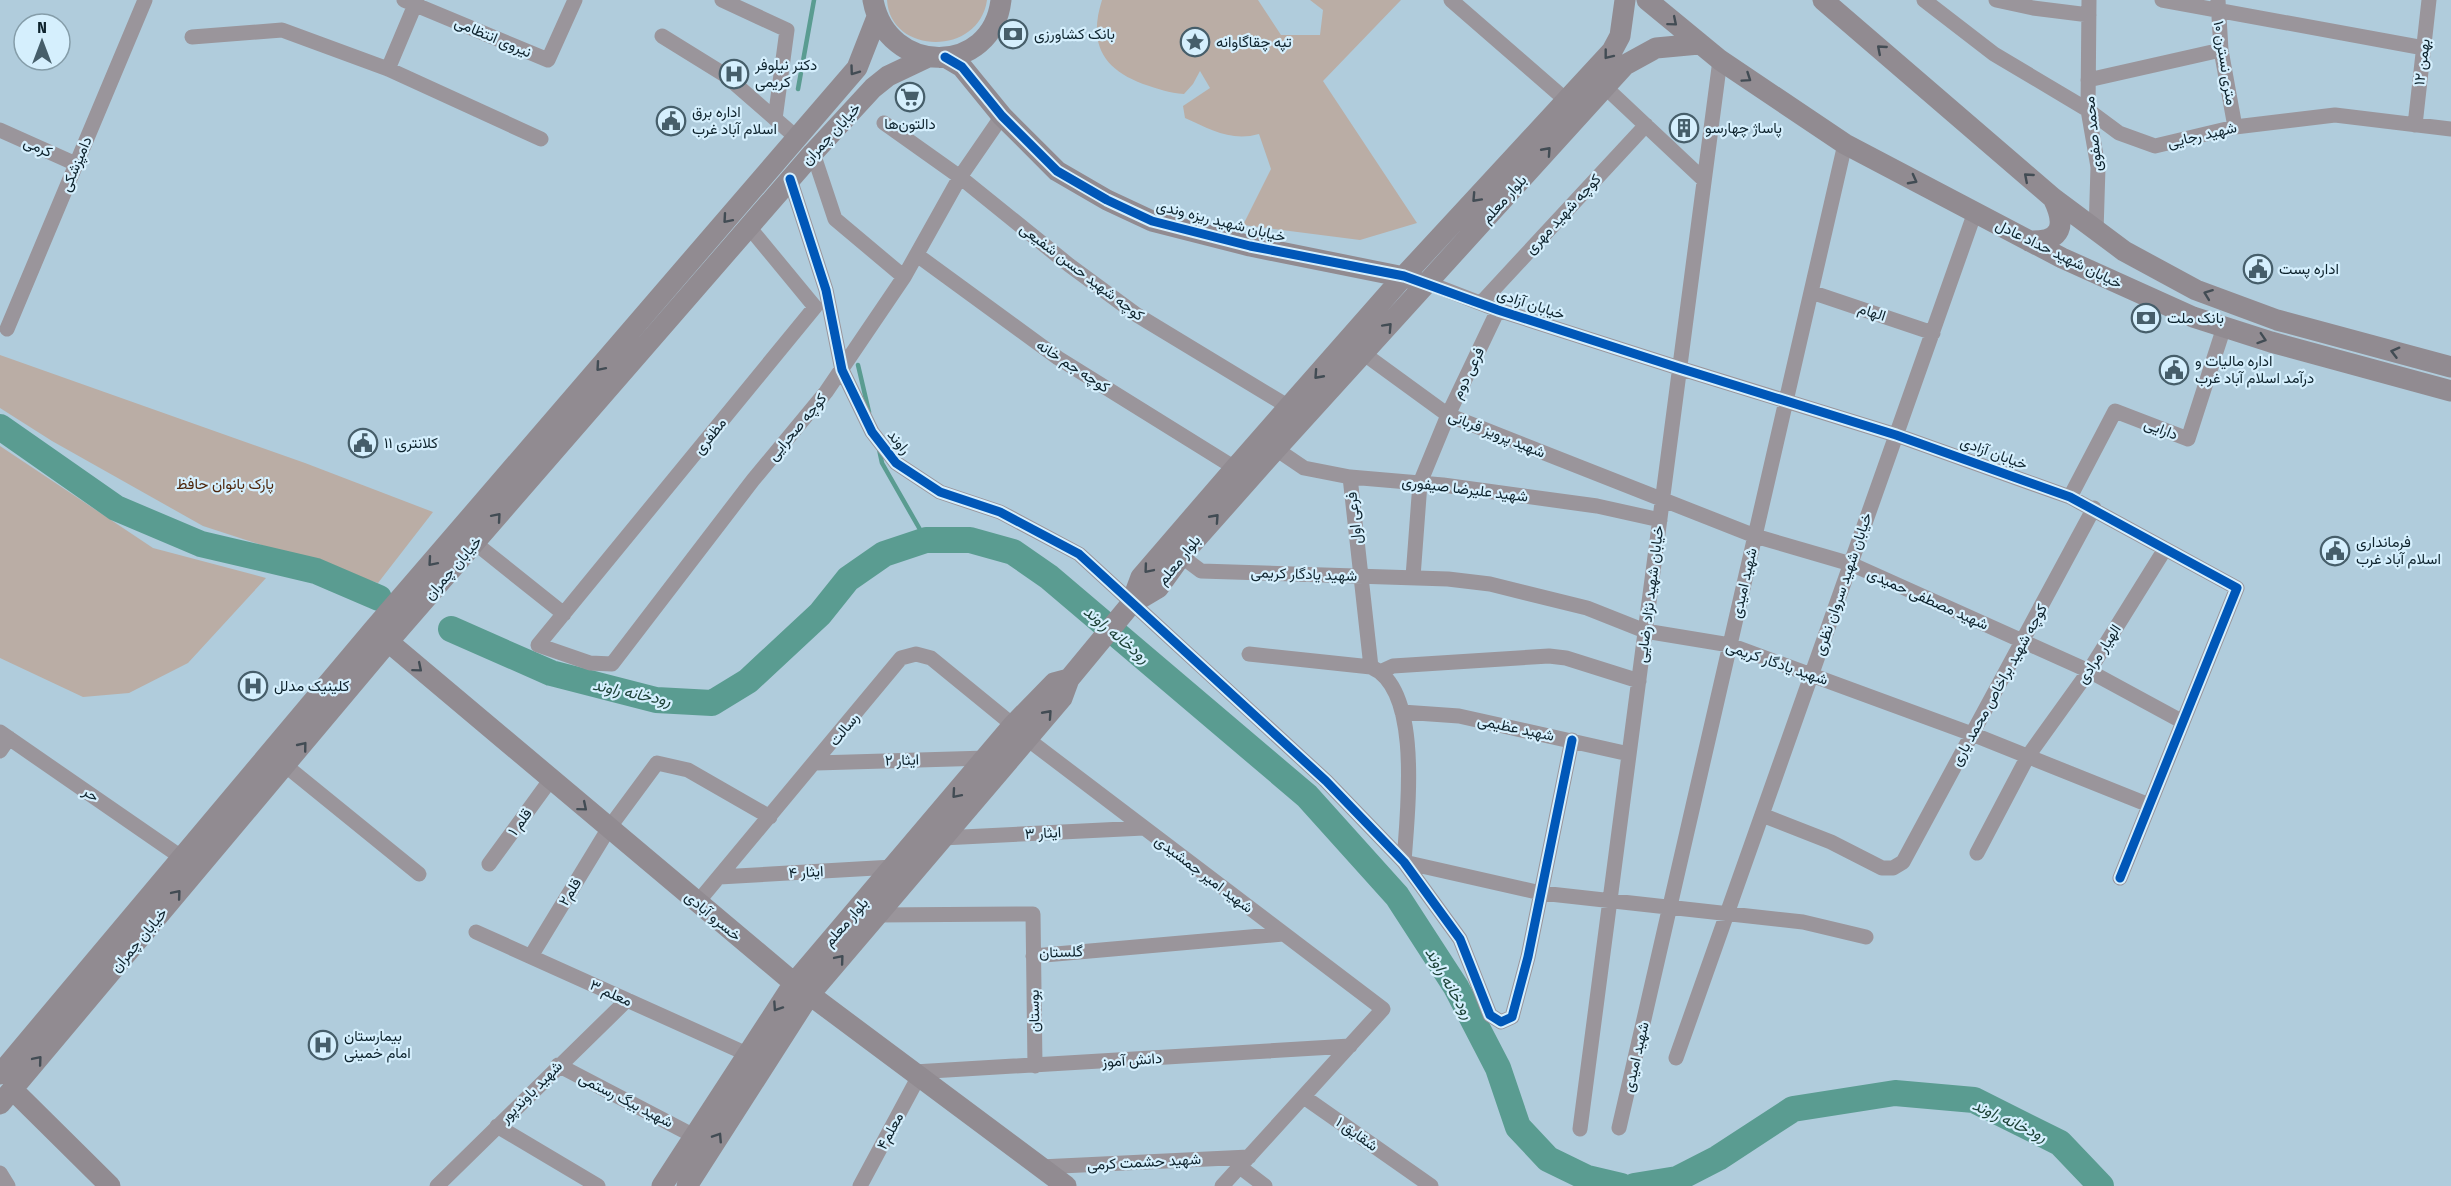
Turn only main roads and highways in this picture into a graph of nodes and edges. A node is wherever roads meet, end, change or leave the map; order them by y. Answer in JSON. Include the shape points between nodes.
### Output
{"nodes":[{"id":1,"x":1002,"y":0,"type":"edge"},
{"id":2,"x":1625,"y":0,"type":"edge"},
{"id":3,"x":1647,"y":0,"type":"edge"},
{"id":4,"x":1823,"y":0,"type":"edge"},
{"id":5,"x":873,"y":5,"type":"edge"},
{"id":6,"x":1699,"y":44,"type":"junction"},
{"id":7,"x":937,"y":57,"type":"junction"},
{"id":8,"x":2053,"y":198,"type":"junction"},
{"id":9,"x":2029,"y":241,"type":"junction"},
{"id":10,"x":2124,"y":251,"type":"junction"},
{"id":11,"x":1404,"y":276,"type":"junction"},
{"id":12,"x":2106,"y":279,"type":"junction"},
{"id":13,"x":1428,"y":283,"type":"junction"},
{"id":14,"x":1356,"y":348,"type":"junction"},
{"id":15,"x":2451,"y":367,"type":"edge"},
{"id":16,"x":2451,"y":391,"type":"edge"},
{"id":17,"x":1131,"y":604,"type":"junction"},
{"id":18,"x":381,"y":636,"type":"junction"},
{"id":19,"x":1019,"y":732,"type":"junction"},
{"id":20,"x":87,"y":968,"type":"junction"},
{"id":21,"x":103,"y":983,"type":"junction"},
{"id":22,"x":802,"y":989,"type":"junction"},
{"id":23,"x":4,"y":1089,"type":"edge"},
{"id":24,"x":110,"y":1186,"type":"edge"},
{"id":25,"x":662,"y":1186,"type":"edge"},
{"id":26,"x":687,"y":1186,"type":"edge"},
{"id":27,"x":1066,"y":1186,"type":"edge"}],
"edges":[{"from":1,"to":7,"type":"main road","name":"خیابان چمران","via":[[988,33],[969,49]]},
{"from":2,"to":11,"type":"main road","name":"بلوار معلم","one_way":true,"via":[[1620,36],[1612,51]]},
{"from":3,"to":6,"type":"main road","name":"خیابان شهید حداد عادل","one_way":true},
{"from":8,"to":4,"type":"main road","name":"خیابان شهید حداد عادل","one_way":true},
{"from":5,"to":7,"type":"main road","name":"خیابان شهید ریزه وندی","via":[[897,44],[912,53]]},
{"from":5,"to":18,"type":"main road","name":"خیابان چمران","one_way":true,"via":[[857,68]]},
{"from":6,"to":9,"type":"main road","name":"خیابان شهید حداد عادل","one_way":true,"via":[[1845,144]]},
{"from":13,"to":6,"type":"main road","name":"بلوار معلم","one_way":true,"via":[[1625,64],[1640,54],[1676,44]]},
{"from":7,"to":11,"type":"main road","name":"خیابان شهید ریزه وندی","via":[[962,67],[1002,116],[1057,171],[1107,200],[1152,221],[1250,246]]},
{"from":18,"to":7,"type":"main road","name":"خیابان چمران","one_way":true,"via":[[475,543],[873,88],[888,76]]},
{"from":8,"to":9,"type":"main road","via":[[2062,219],[2059,230],[2049,239]]},
{"from":8,"to":10,"type":"main road","name":"خیابان شهید حداد عادل"},
{"from":9,"to":12,"type":"main road","name":"خیابان شهید حداد عادل"},
{"from":10,"to":12,"type":"main road","via":[[2103,250],[2098,256]]},
{"from":15,"to":10,"type":"main road","name":"خیابان شهید حداد عادل","one_way":true,"via":[[2277,320],[2196,290]]},
{"from":11,"to":13,"type":"main road","name":"خیابان شهید ریزه وندی"},
{"from":11,"to":14,"type":"main road","name":"بلوار معلم"},
{"from":12,"to":16,"type":"main road","name":"خیابان شهید حداد عادل","one_way":true,"via":[[2224,327]]},
{"from":14,"to":13,"type":"main road","name":"بلوار معلم","one_way":true},
{"from":17,"to":14,"type":"main road","name":"بلوار معلم","one_way":true,"via":[[1158,588]]},
{"from":14,"to":17,"type":"main road","name":"بلوار معلم","one_way":true,"via":[[1289,407],[1234,468],[1141,577]]},
{"from":17,"to":19,"type":"main road","name":"بلوار معلم","via":[[1069,679],[1062,698]]},
{"from":18,"to":20,"type":"main road","name":"خیابان چمران","via":[[181,856]]},
{"from":21,"to":18,"type":"main road","name":"خیابان چمران","one_way":true,"via":[[286,766]]},
{"from":18,"to":22,"type":"main road","name":"خسرو آبادی","one_way":true},
{"from":22,"to":19,"type":"main road","name":"بلوار معلم","one_way":true,"via":[[876,915],[942,838]]},
{"from":19,"to":22,"type":"main road","name":"بلوار معلم","one_way":true,"via":[[987,758],[893,867]]},
{"from":20,"to":21,"type":"main road"},
{"from":20,"to":23,"type":"main road","name":"خیابان چمران"},
{"from":23,"to":21,"type":"main road","name":"خیابان چمران","one_way":true},
{"from":22,"to":25,"type":"main road","name":"بلوار معلم","one_way":true,"via":[[747,1054]]},
{"from":26,"to":22,"type":"main road","name":"بلوار معلم","one_way":true},
{"from":22,"to":27,"type":"main road","name":"خسرو آبادی"},
{"from":23,"to":24,"type":"main road"}]}
